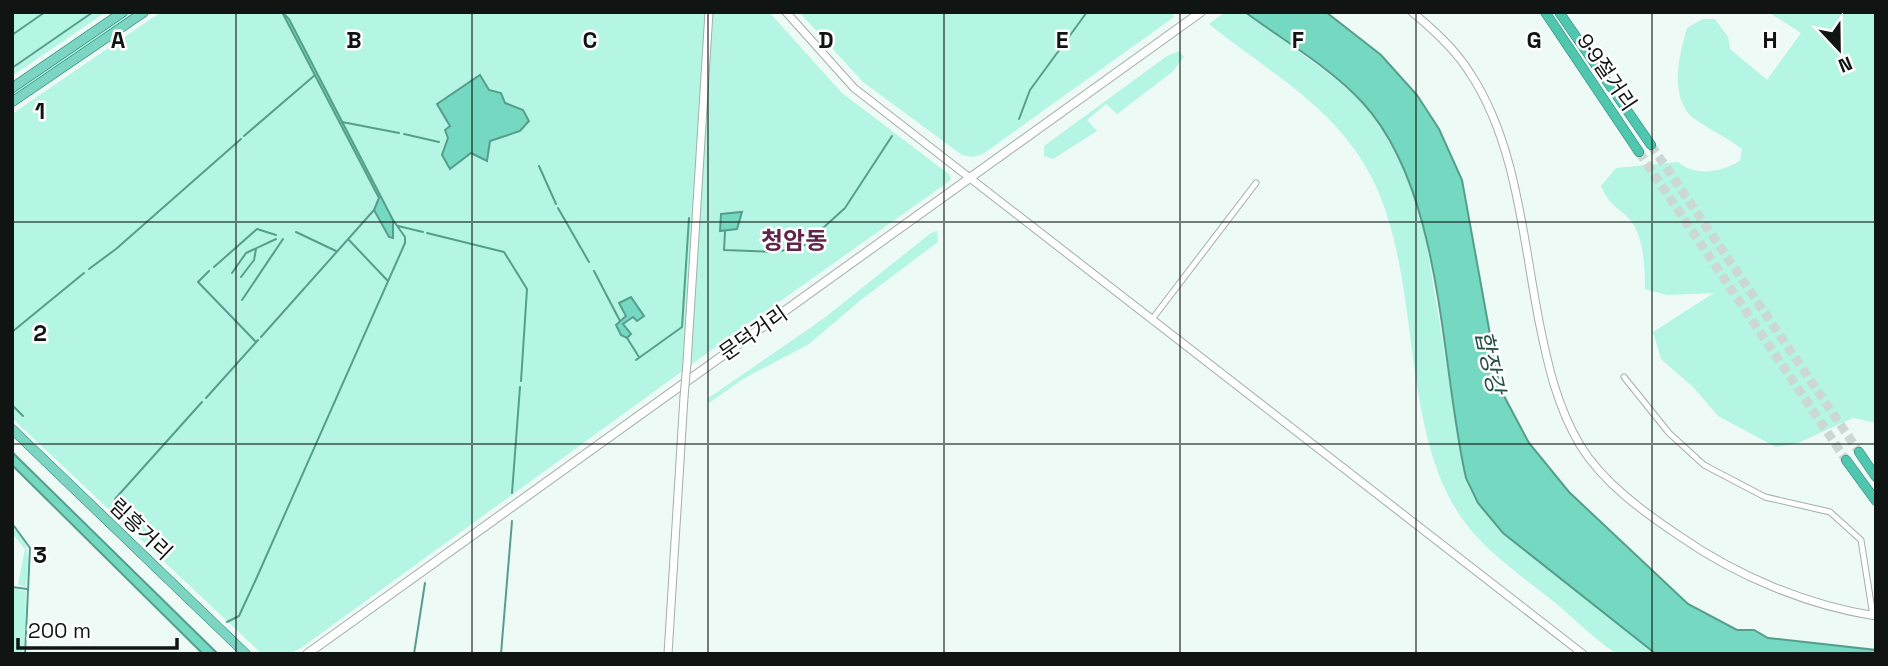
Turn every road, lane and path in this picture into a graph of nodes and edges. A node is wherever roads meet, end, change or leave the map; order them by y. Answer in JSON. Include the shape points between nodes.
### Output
{"nodes":[{"id":1,"x":123,"y":12,"type":"edge"},
{"id":2,"x":144,"y":12,"type":"edge"},
{"id":3,"x":709,"y":12,"type":"edge"},
{"id":4,"x":786,"y":12,"type":"edge"},
{"id":5,"x":1412,"y":12,"type":"edge"},
{"id":6,"x":1545,"y":12,"type":"edge"},
{"id":7,"x":1559,"y":12,"type":"edge"},
{"id":8,"x":1197,"y":15,"type":"edge"},
{"id":9,"x":12,"y":88,"type":"edge"},
{"id":10,"x":12,"y":102,"type":"edge"},
{"id":11,"x":1651,"y":145,"type":"tunnel mouth"},
{"id":12,"x":1639,"y":152,"type":"tunnel mouth"},
{"id":13,"x":970,"y":178,"type":"junction"},
{"id":14,"x":1256,"y":183,"type":"dead end"},
{"id":15,"x":1153,"y":318,"type":"junction"},
{"id":16,"x":1624,"y":377,"type":"dead end"},
{"id":17,"x":12,"y":429,"type":"edge"},
{"id":18,"x":1859,"y":452,"type":"tunnel mouth"},
{"id":19,"x":1846,"y":460,"type":"tunnel mouth"},
{"id":20,"x":1876,"y":477,"type":"edge"},
{"id":21,"x":1876,"y":501,"type":"edge"},
{"id":22,"x":1874,"y":616,"type":"edge"},
{"id":23,"x":246,"y":654,"type":"edge"},
{"id":24,"x":306,"y":654,"type":"edge"},
{"id":25,"x":668,"y":654,"type":"edge"},
{"id":26,"x":1583,"y":654,"type":"edge"}],
"edges":[{"from":1,"to":9,"type":"main road"},
{"from":2,"to":10,"type":"main road"},
{"from":3,"to":25,"type":"street","bridge":true},
{"from":4,"to":13,"type":"street","via":[[855,88]]},
{"from":5,"to":22,"type":"street","via":[[1441,37],[1470,73],[1494,118],[1556,397],[1596,468],[1670,530],[1718,560],[1828,608]]},
{"from":6,"to":12,"type":"highway","name":"9·9절거리"},
{"from":7,"to":11,"type":"highway","name":"9·9절거리"},
{"from":8,"to":13,"type":"main road","name":"문덕거리"},
{"from":13,"to":15,"type":"street"},
{"from":13,"to":24,"type":"main road","name":"문덕거리"},
{"from":14,"to":15,"type":"street"},
{"from":15,"to":26,"type":"street"},
{"from":16,"to":22,"type":"street","via":[[1669,433],[1704,465],[1765,497],[1830,512],[1852,531],[1864,545]]},
{"from":17,"to":23,"type":"main road","name":"림흥거리"},
{"from":18,"to":20,"type":"highway"},
{"from":19,"to":21,"type":"highway"}]}
